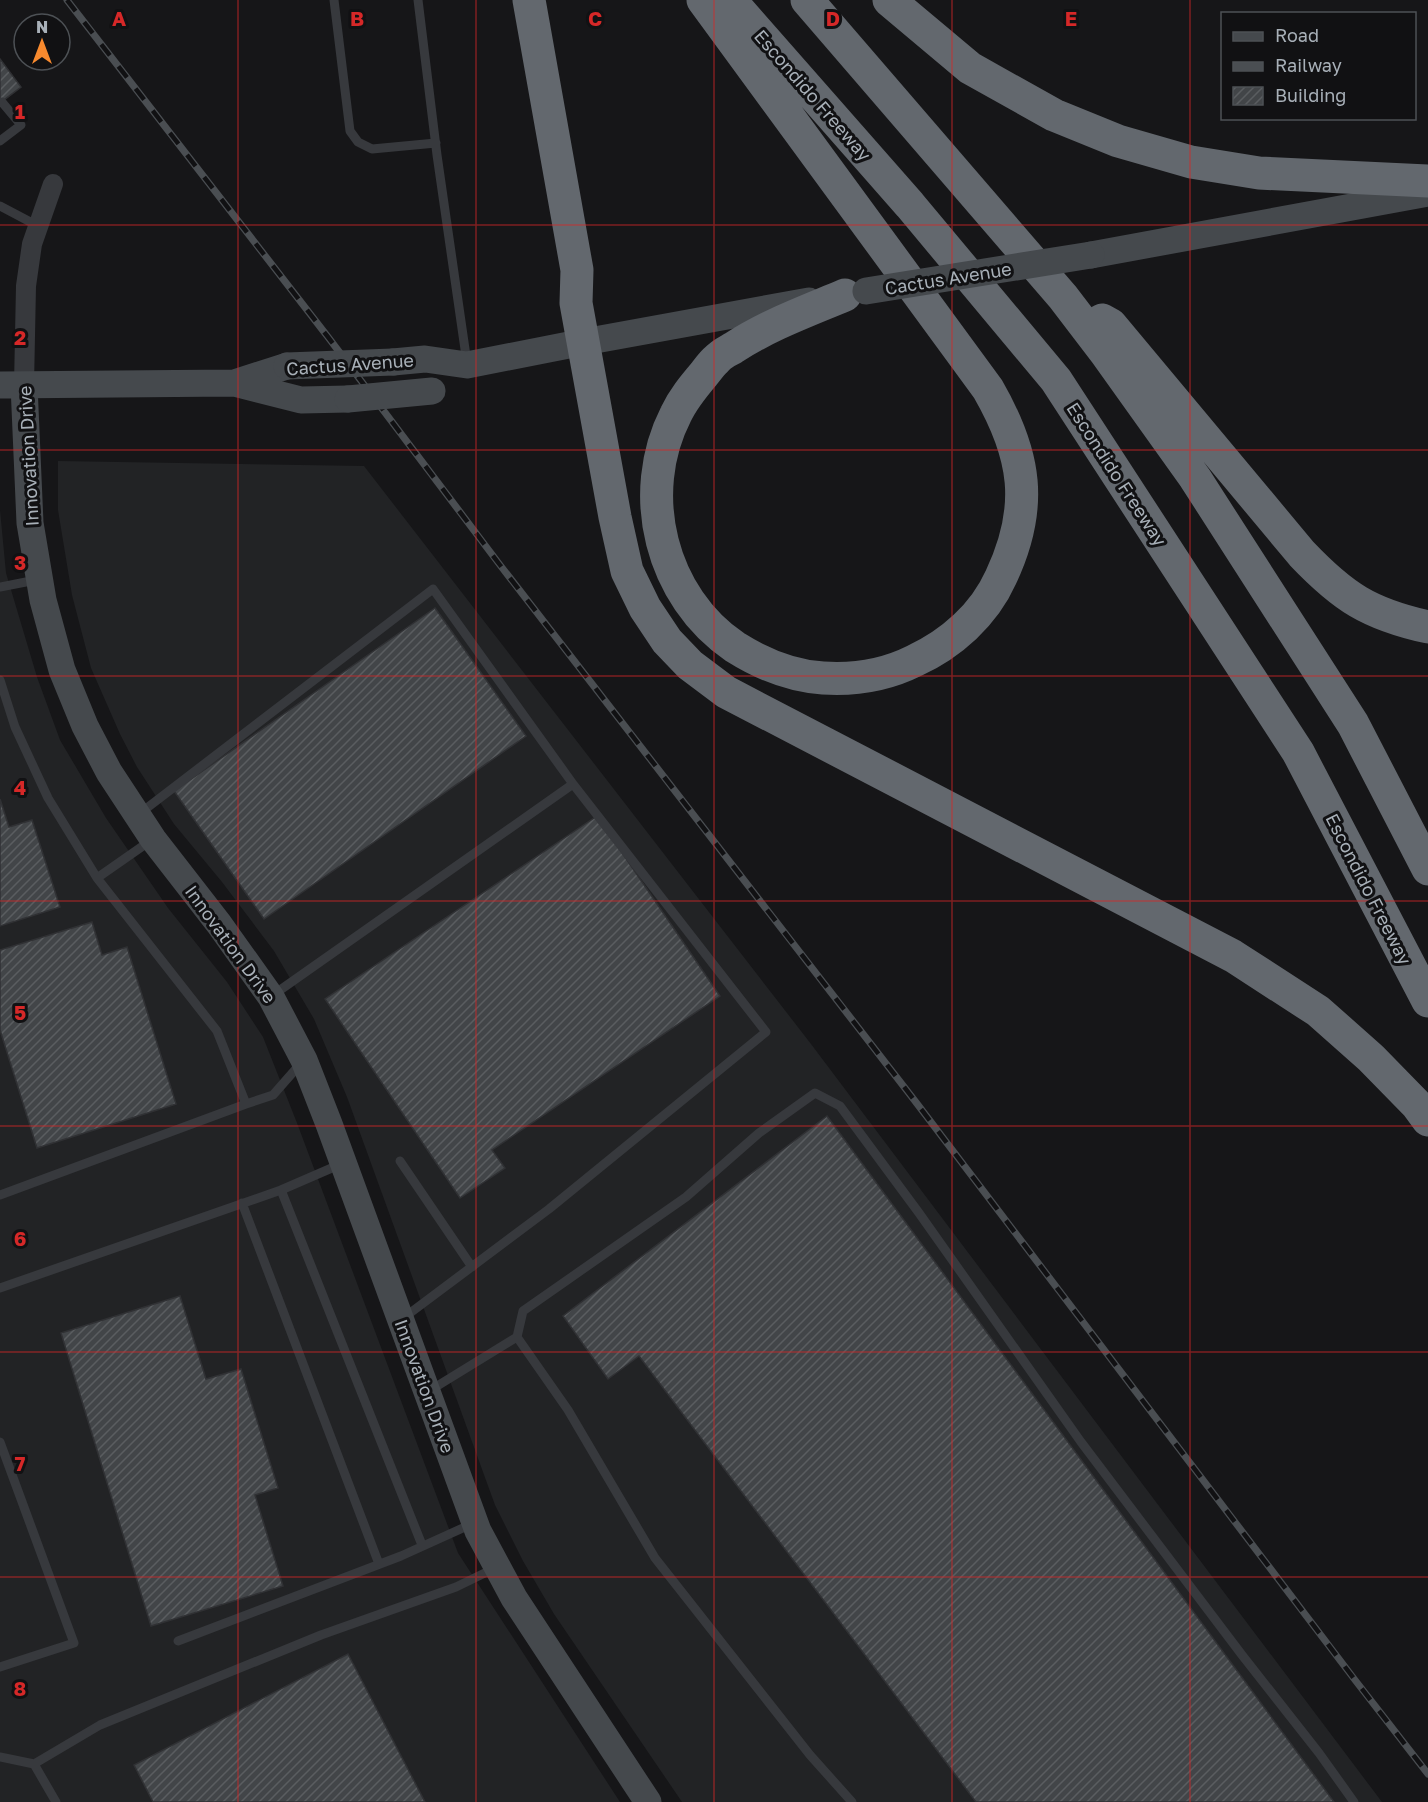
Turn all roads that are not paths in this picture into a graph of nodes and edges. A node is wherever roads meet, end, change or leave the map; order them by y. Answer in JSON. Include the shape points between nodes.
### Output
{"nodes":[{"id":1,"x":334,"y":0,"type":"edge"},
{"id":2,"x":418,"y":0,"type":"edge"},
{"id":3,"x":529,"y":0,"type":"edge"},
{"id":4,"x":703,"y":0,"type":"edge"},
{"id":5,"x":729,"y":0,"type":"edge"},
{"id":6,"x":807,"y":0,"type":"edge"},
{"id":7,"x":888,"y":0,"type":"edge"},
{"id":8,"x":2,"y":102,"type":"dead end"},
{"id":9,"x":0,"y":141,"type":"edge"},
{"id":10,"x":435,"y":143,"type":"junction"},
{"id":11,"x":1428,"y":181,"type":"edge"},
{"id":12,"x":53,"y":184,"type":"dead end"},
{"id":13,"x":1428,"y":193,"type":"edge"},
{"id":14,"x":0,"y":206,"type":"edge"},
{"id":15,"x":38,"y":226,"type":"junction"},
{"id":16,"x":855,"y":293,"type":"junction"},
{"id":17,"x":1062,"y":297,"type":"junction"},
{"id":18,"x":584,"y":342,"type":"junction"},
{"id":19,"x":467,"y":366,"type":"junction"},
{"id":20,"x":234,"y":383,"type":"junction"},
{"id":21,"x":12,"y":385,"type":"edge"},
{"id":22,"x":40,"y":580,"type":"junction"},
{"id":23,"x":0,"y":587,"type":"edge"},
{"id":24,"x":1428,"y":627,"type":"edge"},
{"id":25,"x":0,"y":680,"type":"edge"},
{"id":26,"x":573,"y":784,"type":"junction"},
{"id":27,"x":138,"y":815,"type":"junction"},
{"id":28,"x":153,"y":839,"type":"junction"},
{"id":29,"x":1428,"y":869,"type":"edge"},
{"id":30,"x":97,"y":878,"type":"junction"},
{"id":31,"x":272,"y":996,"type":"junction"},
{"id":32,"x":1428,"y":1001,"type":"edge"},
{"id":33,"x":304,"y":1060,"type":"junction"},
{"id":34,"x":246,"y":1104,"type":"junction"},
{"id":35,"x":1428,"y":1120,"type":"edge"},
{"id":36,"x":400,"y":1161,"type":"dead end"},
{"id":37,"x":343,"y":1163,"type":"junction"},
{"id":38,"x":280,"y":1190,"type":"junction"},
{"id":39,"x":0,"y":1195,"type":"edge"},
{"id":40,"x":242,"y":1203,"type":"junction"},
{"id":41,"x":472,"y":1267,"type":"junction"},
{"id":42,"x":0,"y":1288,"type":"edge"},
{"id":43,"x":400,"y":1320,"type":"junction"},
{"id":44,"x":517,"y":1337,"type":"junction"},
{"id":45,"x":427,"y":1392,"type":"junction"},
{"id":46,"x":0,"y":1442,"type":"edge"},
{"id":47,"x":10,"y":1469,"type":"junction"},
{"id":48,"x":0,"y":1473,"type":"edge"},
{"id":49,"x":475,"y":1522,"type":"junction"},
{"id":50,"x":422,"y":1545,"type":"junction"},
{"id":51,"x":379,"y":1564,"type":"junction"},
{"id":52,"x":498,"y":1567,"type":"junction"},
{"id":53,"x":178,"y":1641,"type":"dead end"},
{"id":54,"x":0,"y":1667,"type":"edge"},
{"id":55,"x":0,"y":1756,"type":"edge"},
{"id":56,"x":34,"y":1764,"type":"junction"},
{"id":57,"x":56,"y":1802,"type":"edge"},
{"id":58,"x":648,"y":1802,"type":"edge"},
{"id":59,"x":852,"y":1802,"type":"edge"},
{"id":60,"x":1354,"y":1802,"type":"edge"}],
"edges":[{"from":1,"to":10,"type":"lane","via":[[350,131],[358,142],[372,150]]},
{"from":2,"to":10,"type":"lane"},
{"from":3,"to":18,"type":"highway","via":[[577,270],[576,303]]},
{"from":4,"to":16,"type":"highway","via":[[988,389],[1014,441],[1020,470],[1019,527],[1011,557],[984,606],[951,640],[930,654],[876,675],[838,679],[800,675],[771,666],[723,638],[702,618],[683,593],[661,539],[657,476],[674,416],[717,358],[768,328]]},
{"from":5,"to":32,"type":"highway","name":"Escondido Freeway","via":[[910,205],[1056,380],[1298,752]]},
{"from":6,"to":17,"type":"highway"},
{"from":7,"to":11,"type":"highway","via":[[970,68],[1054,115],[1118,141],[1191,162],[1259,173]]},
{"from":8,"to":9,"type":"lane","via":[[21,125]]},
{"from":10,"to":19,"type":"lane"},
{"from":12,"to":15,"type":"street","name":"Innovation Drive"},
{"from":13,"to":16,"type":"main road","name":"Cactus Avenue","bridge":true,"via":[[1091,255]]},
{"from":14,"to":15,"type":"lane"},
{"from":15,"to":21,"type":"street","name":"Innovation Drive","via":[[32,244]]},
{"from":16,"to":18,"type":"main road","name":"Cactus Avenue"},
{"from":17,"to":24,"type":"highway","via":[[1111,325],[1322,575],[1363,605]]},
{"from":17,"to":29,"type":"highway","via":[[1195,478],[1353,724]]},
{"from":18,"to":19,"type":"main road","name":"Cactus Avenue"},
{"from":18,"to":35,"type":"highway","via":[[627,571],[667,641],[690,665],[726,692],[1233,956],[1318,1011],[1371,1058]]},
{"from":19,"to":20,"type":"main road","name":"Cactus Avenue","bridge":true,"via":[[425,359],[287,366]]},
{"from":19,"to":20,"type":"main road","name":"Cactus Avenue","bridge":true,"via":[[432,391],[367,399],[301,400]]},
{"from":20,"to":21,"type":"main road","name":"Cactus Avenue"},
{"from":21,"to":22,"type":"main road","name":"Innovation Drive"},
{"from":22,"to":23,"type":"lane"},
{"from":22,"to":27,"type":"main road","name":"Innovation Drive","via":[[62,670],[85,726]]},
{"from":25,"to":30,"type":"lane","via":[[15,727],[48,798]]},
{"from":26,"to":27,"type":"lane","via":[[433,589]]},
{"from":26,"to":31,"type":"lane"},
{"from":26,"to":41,"type":"lane","via":[[765,1032]]},
{"from":27,"to":28,"type":"main road","name":"Innovation Drive"},
{"from":28,"to":30,"type":"lane"},
{"from":28,"to":31,"type":"main road","name":"Innovation Drive"},
{"from":30,"to":34,"type":"lane","via":[[217,1031]]},
{"from":31,"to":33,"type":"main road","name":"Innovation Drive"},
{"from":33,"to":34,"type":"lane","via":[[273,1095]]},
{"from":33,"to":37,"type":"main road","name":"Innovation Drive"},
{"from":34,"to":39,"type":"lane"},
{"from":36,"to":41,"type":"lane"},
{"from":37,"to":38,"type":"lane"},
{"from":37,"to":43,"type":"main road","name":"Innovation Drive"},
{"from":38,"to":40,"type":"lane"},
{"from":38,"to":50,"type":"lane"},
{"from":40,"to":42,"type":"lane"},
{"from":40,"to":51,"type":"lane"},
{"from":41,"to":43,"type":"lane"},
{"from":43,"to":45,"type":"main road","name":"Innovation Drive"},
{"from":44,"to":45,"type":"lane"},
{"from":44,"to":59,"type":"lane","via":[[568,1410],[655,1558],[810,1755]]},
{"from":44,"to":60,"type":"lane","via":[[523,1311],[686,1197],[759,1133],[815,1093],[840,1106],[1081,1442]]},
{"from":45,"to":49,"type":"main road","name":"Innovation Drive"},
{"from":46,"to":47,"type":"lane"},
{"from":47,"to":48,"type":"lane"},
{"from":47,"to":54,"type":"lane","via":[[74,1643]]},
{"from":49,"to":50,"type":"lane"},
{"from":49,"to":52,"type":"main road","name":"Innovation Drive"},
{"from":50,"to":51,"type":"lane"},
{"from":51,"to":53,"type":"lane"},
{"from":52,"to":56,"type":"lane","via":[[456,1587],[321,1635],[100,1725]]},
{"from":52,"to":58,"type":"main road","name":"Innovation Drive","via":[[514,1598]]},
{"from":55,"to":56,"type":"lane"},
{"from":56,"to":57,"type":"lane"}]}
